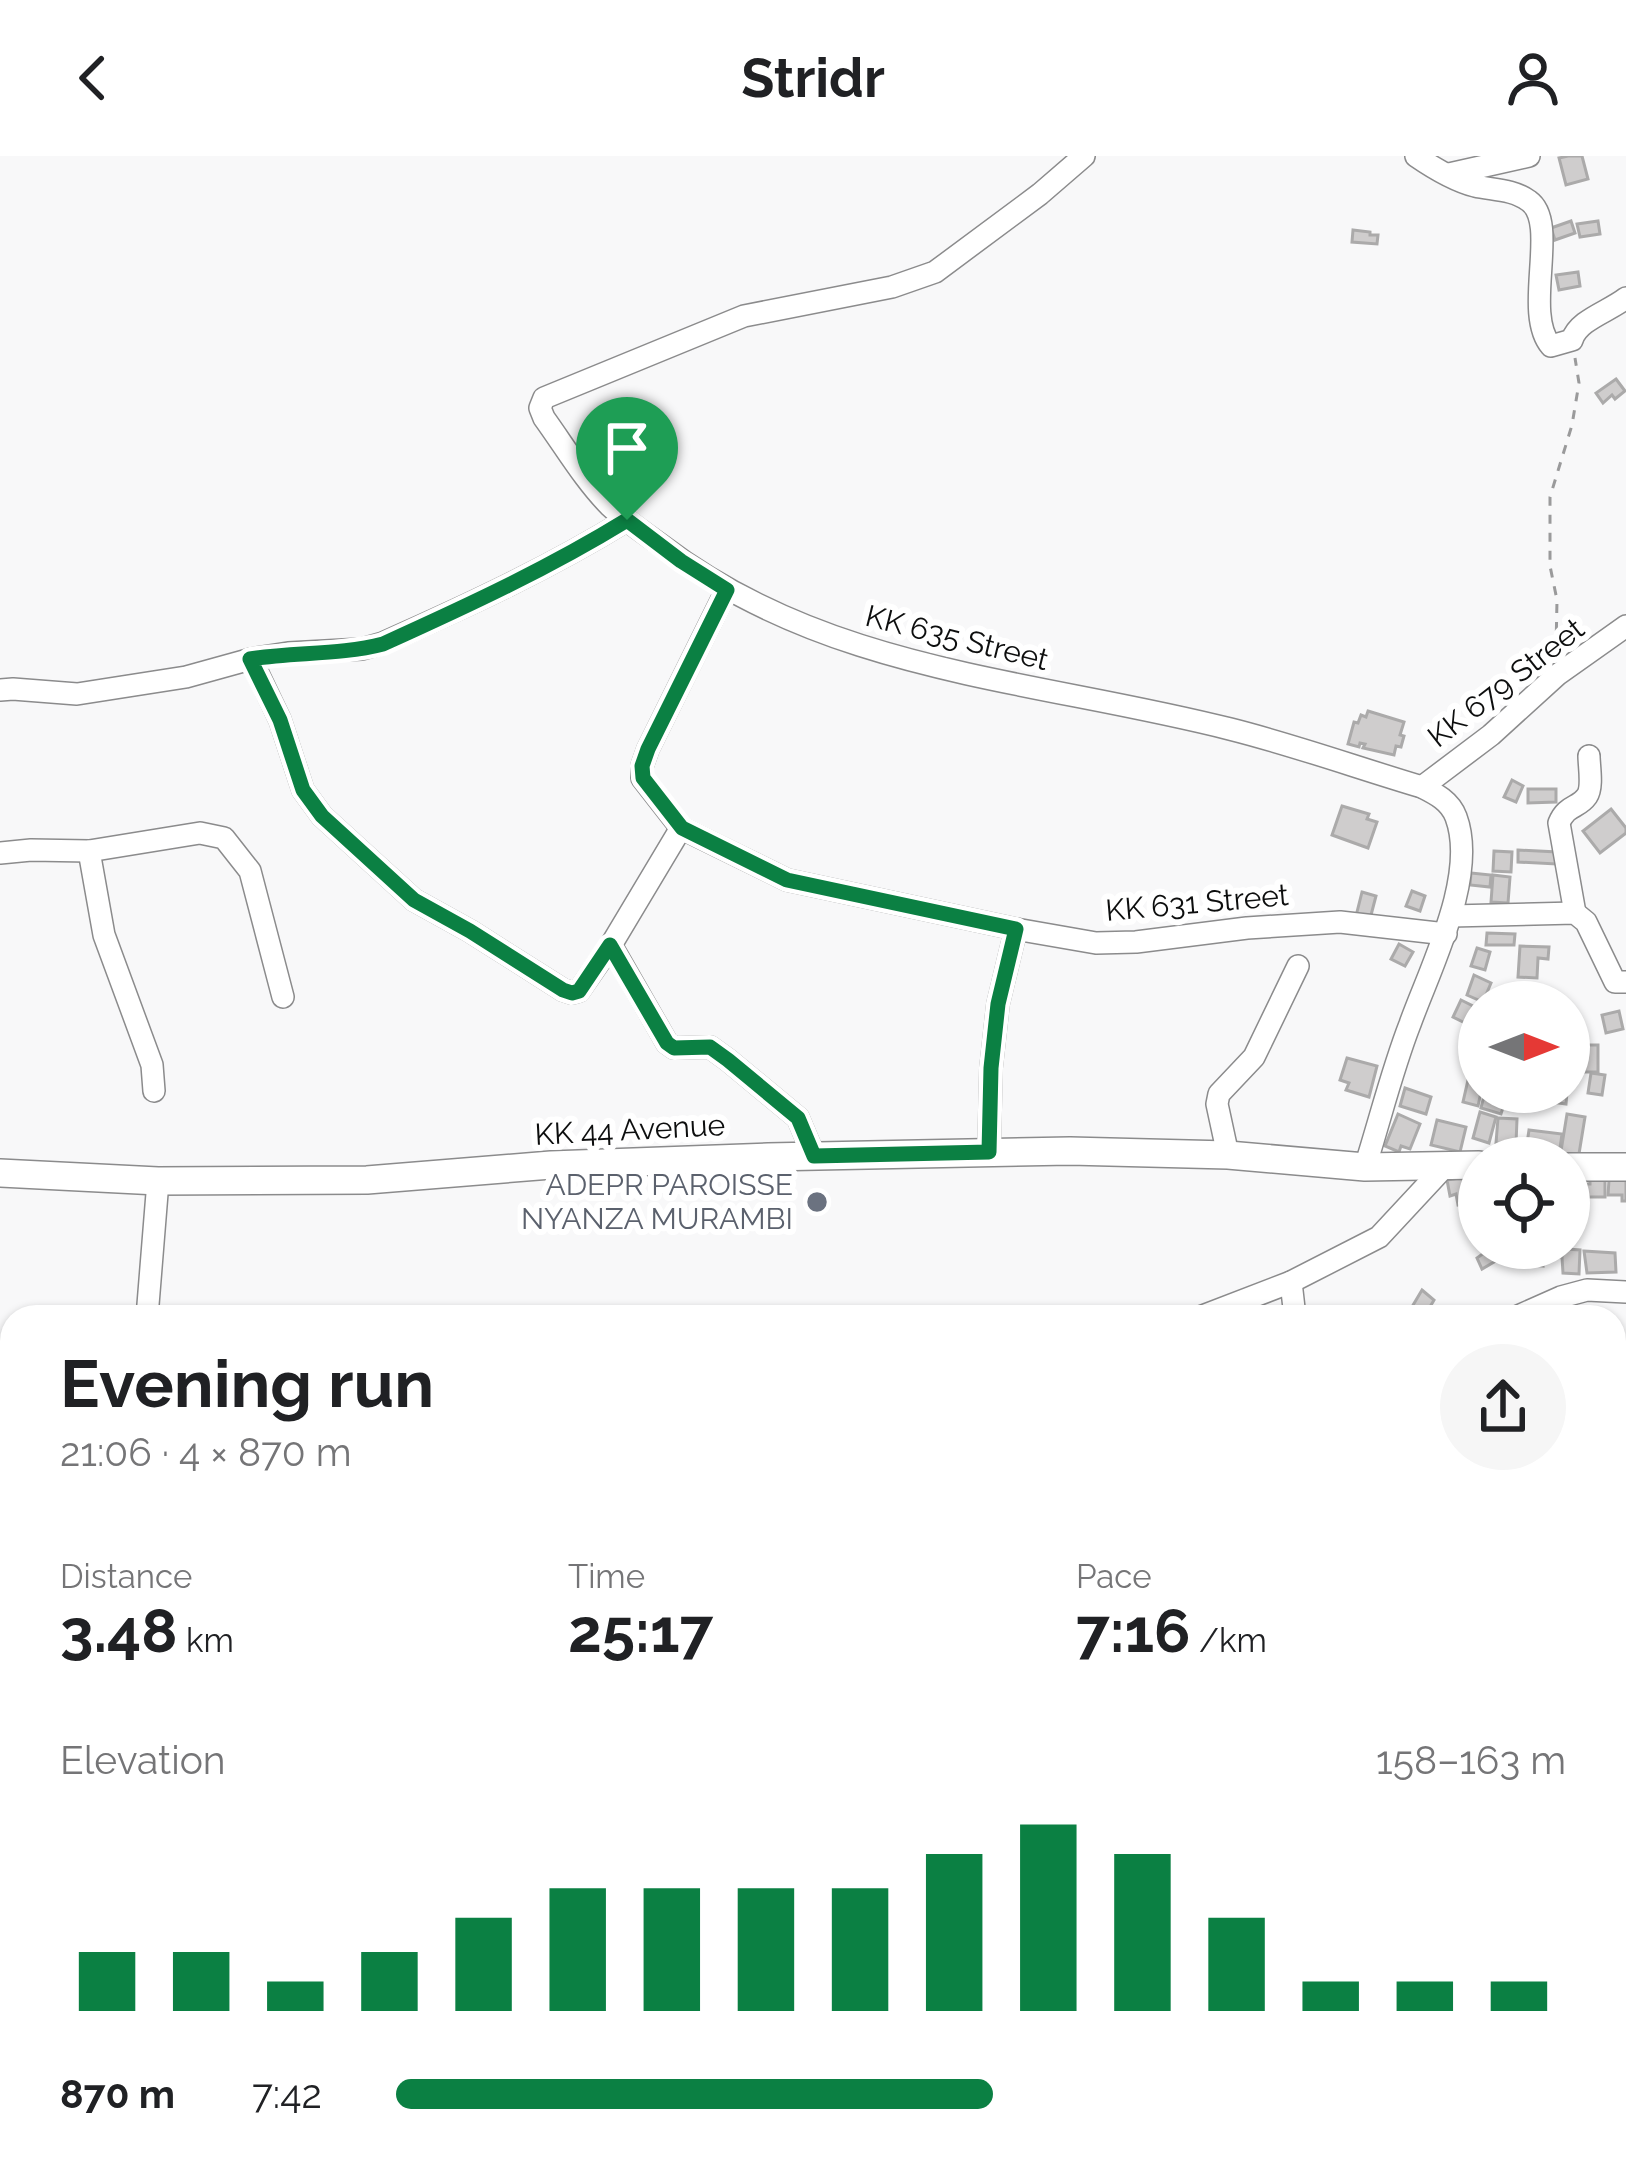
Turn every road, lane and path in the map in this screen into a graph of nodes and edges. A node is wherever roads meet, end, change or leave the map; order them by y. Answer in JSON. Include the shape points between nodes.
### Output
{"nodes":[{"id":1,"x":1084,"y":156,"type":"edge"},
{"id":2,"x":1416,"y":156,"type":"edge"},
{"id":3,"x":1529,"y":156,"type":"edge"},
{"id":4,"x":1449,"y":174,"type":"junction"},
{"id":5,"x":1626,"y":298,"type":"edge"},
{"id":6,"x":1573,"y":340,"type":"junction"},
{"id":7,"x":627,"y":520,"type":"junction"},
{"id":8,"x":727,"y":590,"type":"junction"},
{"id":9,"x":1626,"y":626,"type":"edge"},
{"id":10,"x":250,"y":659,"type":"junction"},
{"id":11,"x":1556,"y":675,"type":"junction"},
{"id":12,"x":0,"y":690,"type":"edge"},
{"id":13,"x":1589,"y":756,"type":"dead end"},
{"id":14,"x":1422,"y":787,"type":"junction"},
{"id":15,"x":682,"y":828,"type":"junction"},
{"id":16,"x":89,"y":851,"type":"junction"},
{"id":17,"x":0,"y":854,"type":"edge"},
{"id":18,"x":1575,"y":913,"type":"junction"},
{"id":19,"x":1449,"y":925,"type":"junction"},
{"id":20,"x":1016,"y":929,"type":"junction"},
{"id":21,"x":610,"y":945,"type":"junction"},
{"id":22,"x":1298,"y":966,"type":"dead end"},
{"id":23,"x":1626,"y":982,"type":"edge"},
{"id":24,"x":284,"y":997,"type":"dead end"},
{"id":25,"x":154,"y":1090,"type":"dead end"},
{"id":26,"x":989,"y":1152,"type":"junction"},
{"id":27,"x":1228,"y":1155,"type":"junction"},
{"id":28,"x":814,"y":1156,"type":"junction"},
{"id":29,"x":1446,"y":1165,"type":"junction"},
{"id":30,"x":1458,"y":1165,"type":"edge"},
{"id":31,"x":1366,"y":1167,"type":"junction"},
{"id":32,"x":1590,"y":1167,"type":"edge"},
{"id":33,"x":1626,"y":1168,"type":"edge"},
{"id":34,"x":0,"y":1173,"type":"edge"},
{"id":35,"x":158,"y":1181,"type":"junction"},
{"id":36,"x":1291,"y":1282,"type":"junction"},
{"id":37,"x":1626,"y":1292,"type":"edge"},
{"id":38,"x":148,"y":1305,"type":"edge"},
{"id":39,"x":1231,"y":1305,"type":"edge"},
{"id":40,"x":1294,"y":1305,"type":"edge"},
{"id":41,"x":1543,"y":1305,"type":"edge"}],
"edges":[{"from":1,"to":7,"type":"street","name":"KK 635 Street","via":[[966,251],[914,281],[743,316],[544,398],[544,418]]},
{"from":2,"to":4,"type":"street"},
{"from":3,"to":4,"type":"street"},
{"from":4,"to":6,"type":"street","via":[[1509,191],[1539,211],[1543,336],[1551,346]]},
{"from":5,"to":6,"type":"street","via":[[1587,321]]},
{"from":6,"to":11,"type":"path","via":[[1573,425],[1550,496]]},
{"from":7,"to":8,"type":"street","name":"KK 635 Street"},
{"from":7,"to":10,"type":"street","via":[[529,577],[383,644]]},
{"from":8,"to":14,"type":"street","name":"KK 635 Street","via":[[828,636],[954,673],[1231,729]]},
{"from":8,"to":15,"type":"street","name":"KK 631 Street","via":[[642,766]]},
{"from":9,"to":11,"type":"street","name":"KK 679 Street"},
{"from":10,"to":12,"type":"street","via":[[77,694]]},
{"from":10,"to":21,"type":"street","via":[[303,790],[414,900],[572,993]]},
{"from":11,"to":14,"type":"street","name":"KK 679 Street"},
{"from":13,"to":18,"type":"street","via":[[1587,796],[1559,823]]},
{"from":14,"to":19,"type":"street","via":[[1456,815],[1462,855]]},
{"from":15,"to":20,"type":"street","name":"KK 631 Street","via":[[787,880]]},
{"from":15,"to":21,"type":"street"},
{"from":16,"to":17,"type":"street"},
{"from":16,"to":24,"type":"street","via":[[184,834],[224,838],[250,871]]},
{"from":16,"to":25,"type":"street","via":[[104,935]]},
{"from":18,"to":19,"type":"street","name":"KK 631 Street"},
{"from":18,"to":23,"type":"street","via":[[1615,982]]},
{"from":19,"to":20,"type":"street","name":"KK 631 Street","via":[[1340,922],[1096,943]]},
{"from":19,"to":31,"type":"street"},
{"from":20,"to":26,"type":"street","via":[[998,1004]]},
{"from":21,"to":28,"type":"street","via":[[667,1043],[710,1047],[728,1060],[798,1118]]},
{"from":22,"to":27,"type":"street","via":[[1254,1057],[1219,1094]]},
{"from":26,"to":27,"type":"main road","name":"KK 44 Avenue"},
{"from":26,"to":28,"type":"main road","name":"KK 44 Avenue"},
{"from":27,"to":31,"type":"main road","name":"KK 44 Avenue"},
{"from":28,"to":35,"type":"main road","name":"KK 44 Avenue","via":[[367,1180]]},
{"from":29,"to":30,"type":"main road","name":"KK 44 Avenue"},
{"from":29,"to":31,"type":"main road","name":"KK 44 Avenue"},
{"from":29,"to":36,"type":"street","via":[[1379,1237]]},
{"from":32,"to":33,"type":"main road"},
{"from":34,"to":35,"type":"main road","name":"KK 44 Avenue"},
{"from":35,"to":38,"type":"street"},
{"from":36,"to":39,"type":"street"},
{"from":36,"to":40,"type":"street"},
{"from":37,"to":41,"type":"street","via":[[1587,1290]]}]}
